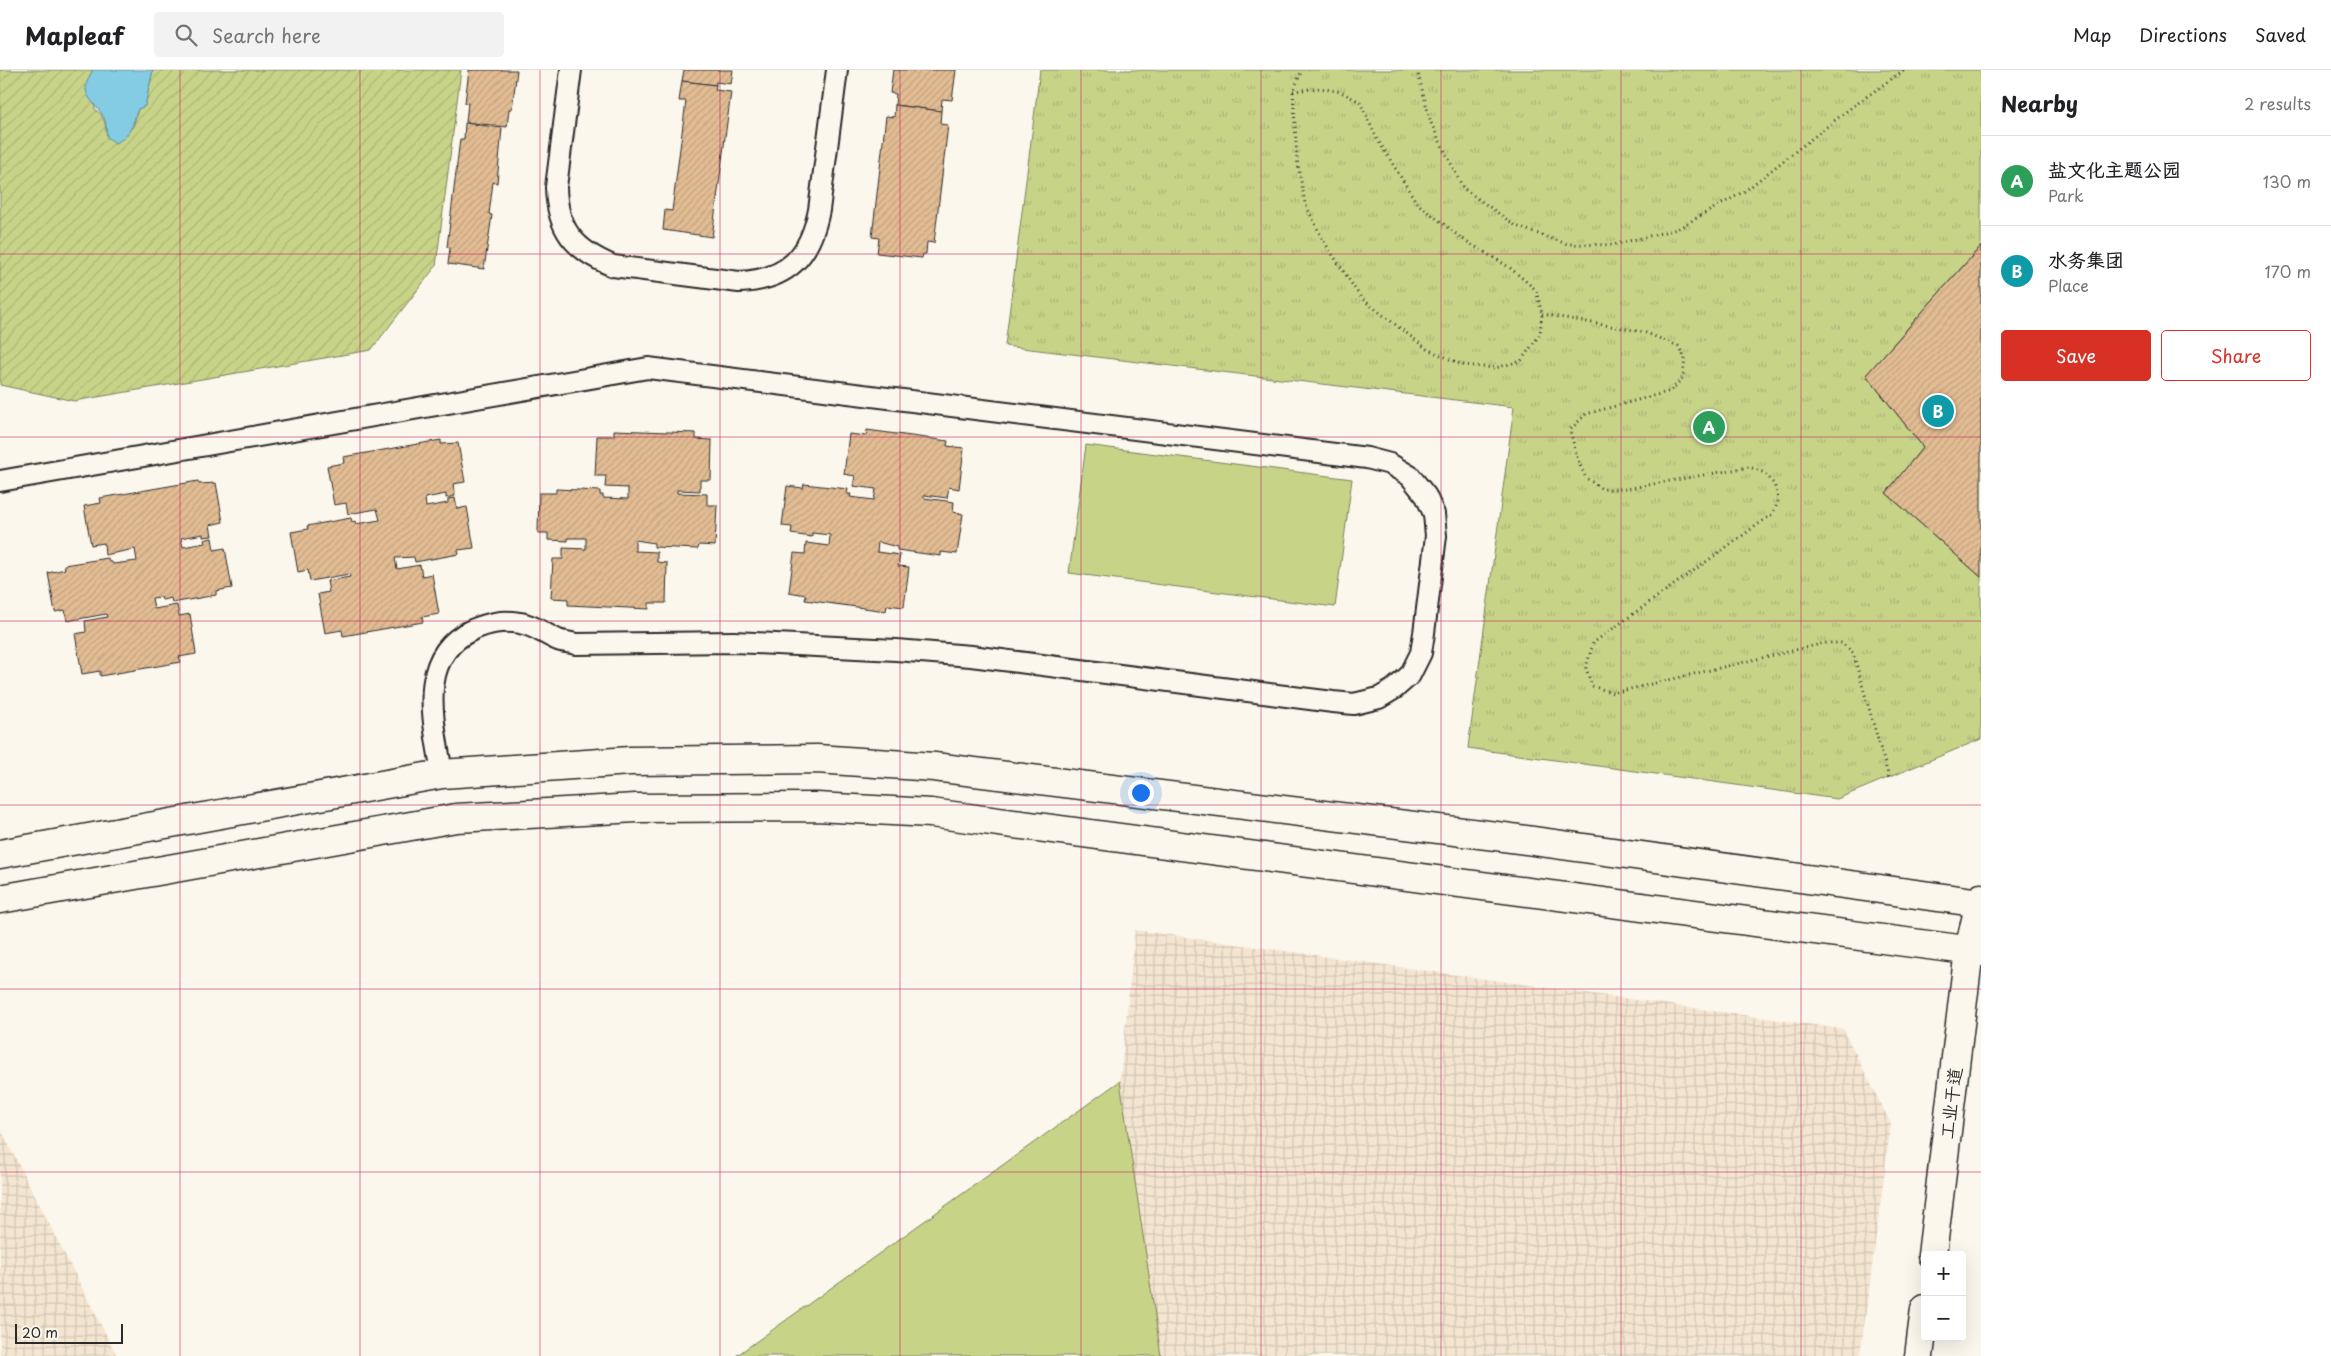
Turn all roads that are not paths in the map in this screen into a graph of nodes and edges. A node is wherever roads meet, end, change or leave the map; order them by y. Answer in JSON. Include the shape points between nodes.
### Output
{"nodes":[{"id":1,"x":571,"y":70,"type":"edge"},
{"id":2,"x":836,"y":70,"type":"edge"},
{"id":3,"x":0,"y":481,"type":"edge"},
{"id":4,"x":442,"y":774,"type":"junction"},
{"id":5,"x":0,"y":854,"type":"edge"},
{"id":6,"x":0,"y":898,"type":"edge"},
{"id":7,"x":1980,"y":901,"type":"edge"},
{"id":8,"x":1975,"y":951,"type":"edge"},
{"id":9,"x":1933,"y":1251,"type":"edge"},
{"id":10,"x":1921,"y":1340,"type":"edge"},
{"id":11,"x":1919,"y":1356,"type":"edge"}],
"edges":[{"from":1,"to":2,"type":"lane","via":[[556,186],[561,220],[580,249],[613,266],[759,282],[776,275],[795,261],[808,247],[816,227]]},
{"from":3,"to":4,"type":"lane","via":[[648,368],[1367,458],[1390,464],[1410,476],[1426,496],[1434,514],[1436,536],[1421,653],[1410,675],[1379,698],[1354,704],[1333,702],[971,656],[896,650],[734,642],[576,644],[558,640],[521,623],[499,621],[461,635],[446,650],[434,675],[431,697]]},
{"from":4,"to":5,"type":"main road"},
{"from":4,"to":7,"type":"main road","via":[[630,761],[816,759],[934,767],[1504,837]]},
{"from":6,"to":8,"type":"main road","via":[[456,818],[636,808],[816,807],[931,813]]},
{"from":7,"to":8,"type":"main road","name":"工业干道"},
{"from":8,"to":9,"type":"main road","name":"工业干道"},
{"from":10,"to":11,"type":"main road"}]}
